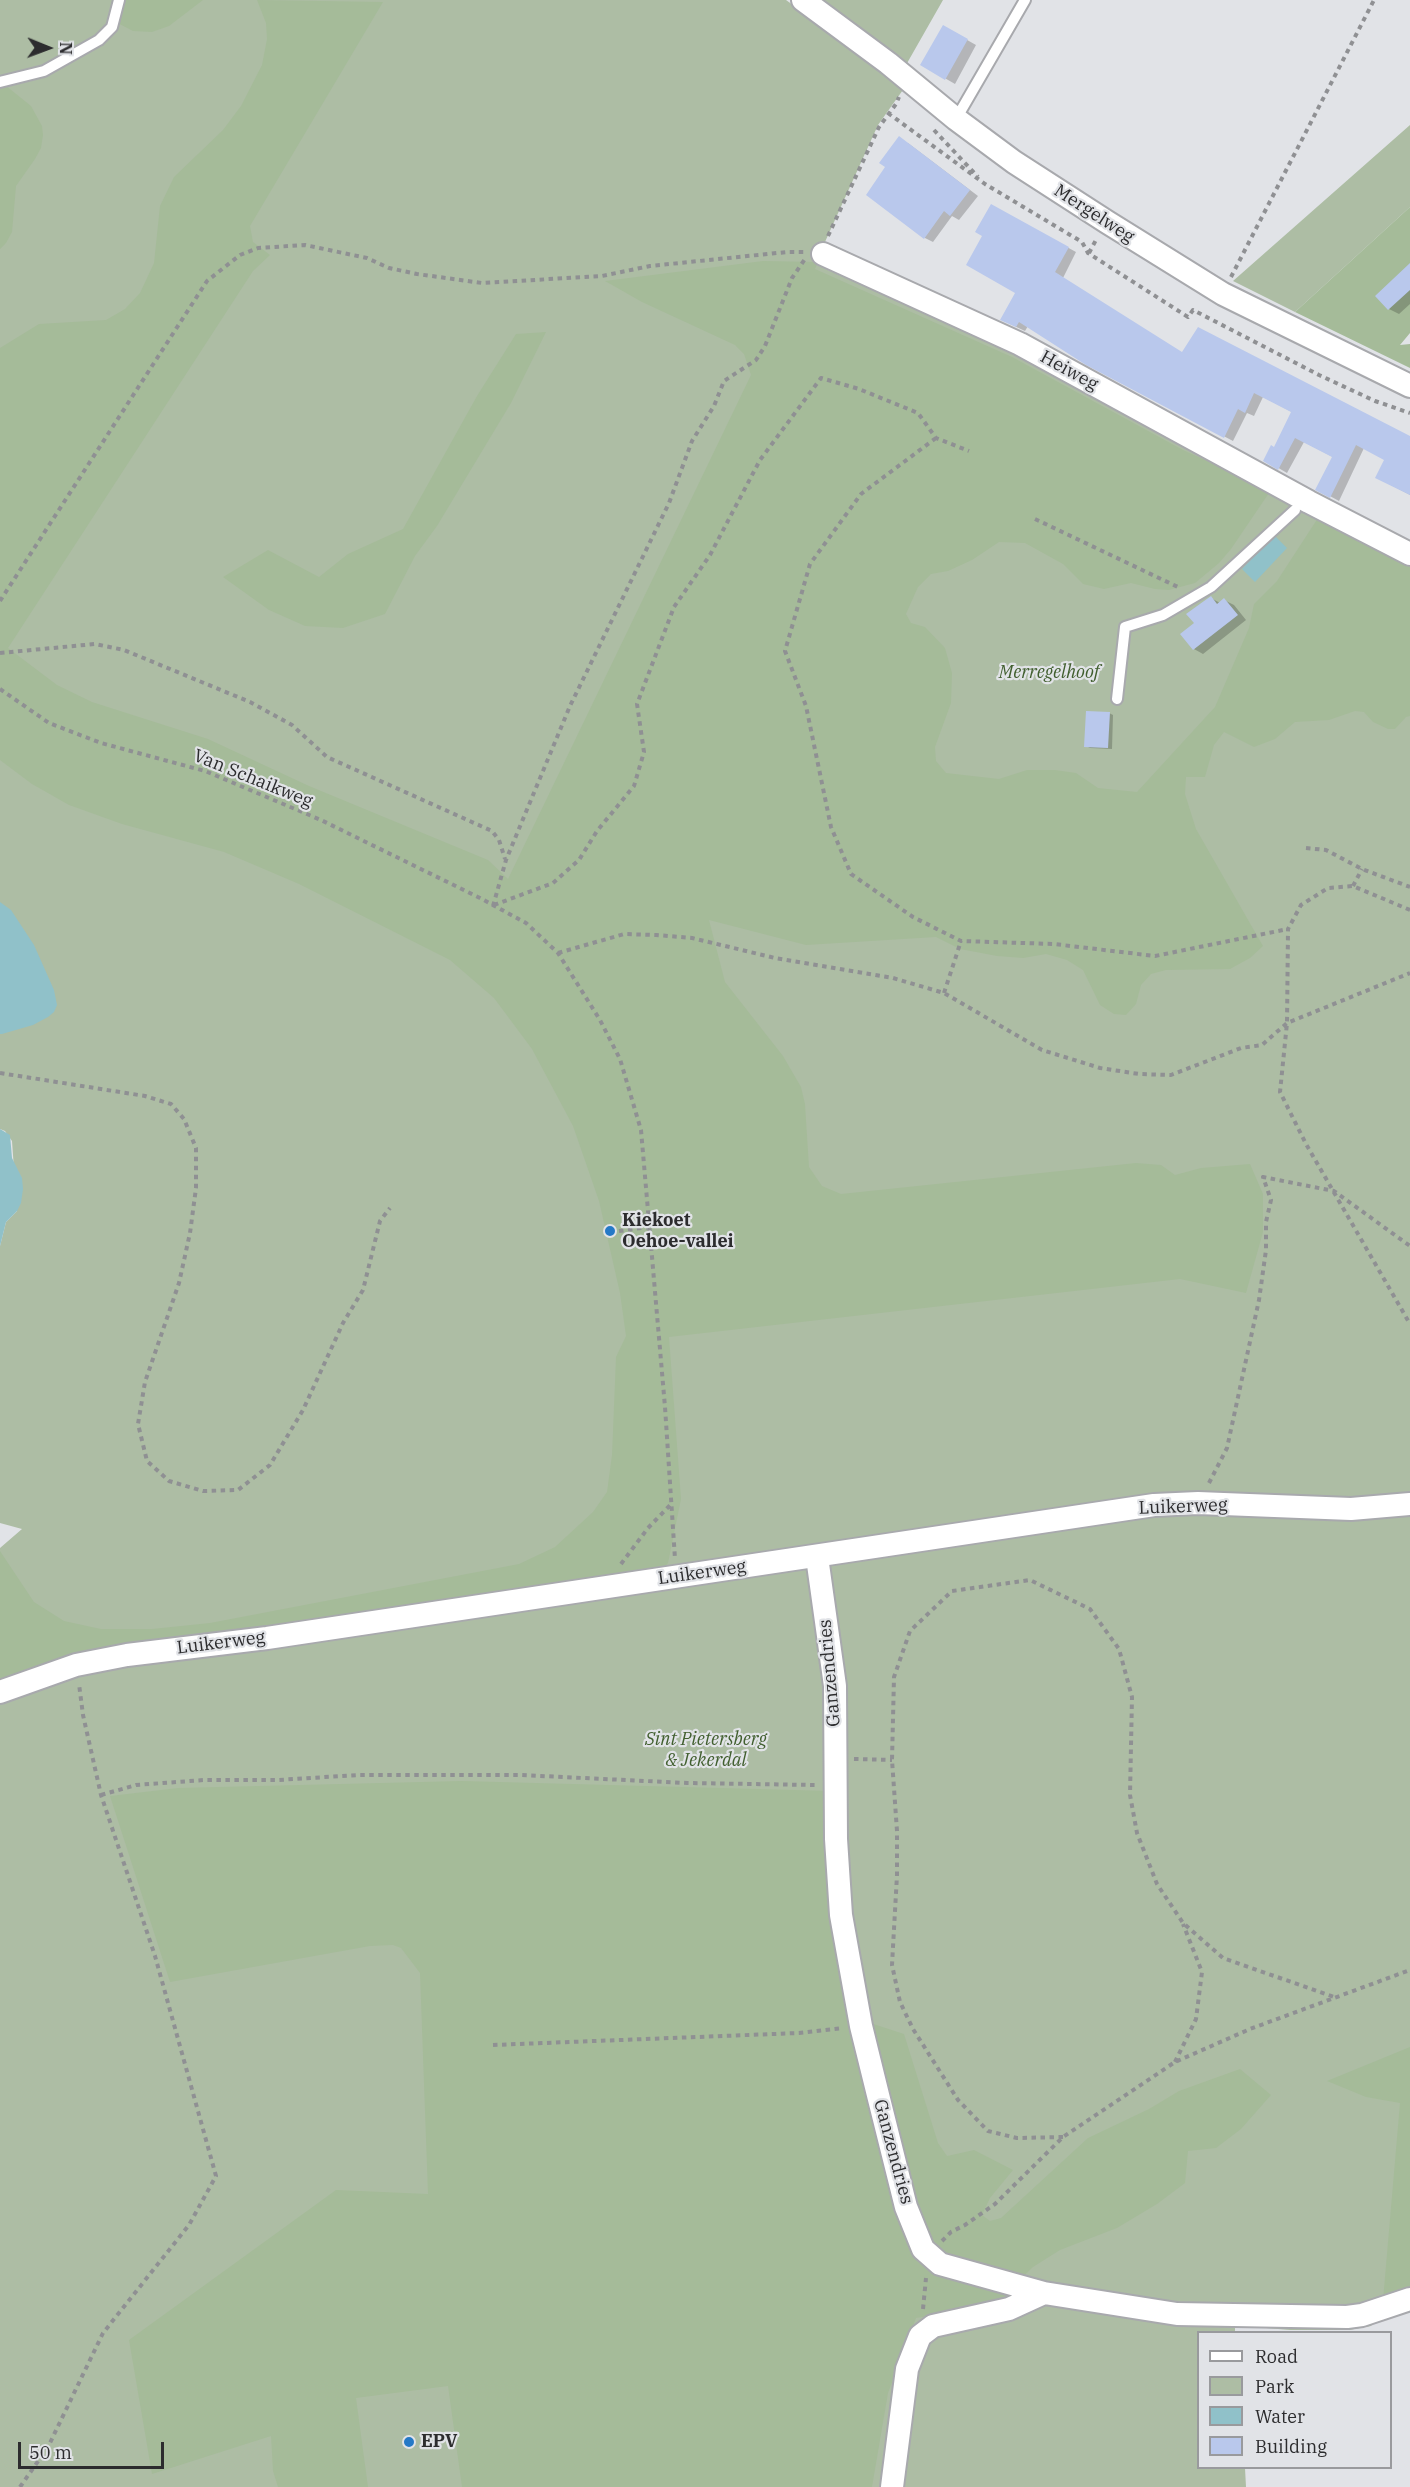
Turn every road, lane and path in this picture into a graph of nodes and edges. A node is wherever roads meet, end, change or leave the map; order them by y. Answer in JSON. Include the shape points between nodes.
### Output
{"nodes":[{"id":1,"x":119,"y":0,"type":"edge"},
{"id":2,"x":803,"y":0,"type":"edge"},
{"id":3,"x":1025,"y":0,"type":"edge"},
{"id":4,"x":1374,"y":0,"type":"edge"},
{"id":5,"x":0,"y":82,"type":"edge"},
{"id":6,"x":898,"y":91,"type":"dead end"},
{"id":7,"x":932,"y":99,"type":"junction"},
{"id":8,"x":888,"y":113,"type":"junction"},
{"id":9,"x":956,"y":119,"type":"junction"},
{"id":10,"x":984,"y":184,"type":"junction"},
{"id":11,"x":817,"y":252,"type":"junction"},
{"id":12,"x":1223,"y":294,"type":"junction"},
{"id":13,"x":1410,"y":386,"type":"edge"},
{"id":14,"x":1410,"y":413,"type":"edge"},
{"id":15,"x":936,"y":438,"type":"junction"},
{"id":16,"x":969,"y":451,"type":"dead end"},
{"id":17,"x":1302,"y":506,"type":"junction"},
{"id":18,"x":1035,"y":519,"type":"dead end"},
{"id":19,"x":1410,"y":554,"type":"edge"},
{"id":20,"x":1197,"y":596,"type":"junction"},
{"id":21,"x":0,"y":601,"type":"edge"},
{"id":22,"x":0,"y":652,"type":"edge"},
{"id":23,"x":0,"y":689,"type":"edge"},
{"id":24,"x":1117,"y":699,"type":"dead end"},
{"id":25,"x":1306,"y":848,"type":"dead end"},
{"id":26,"x":506,"y":860,"type":"junction"},
{"id":27,"x":1362,"y":869,"type":"junction"},
{"id":28,"x":1353,"y":886,"type":"junction"},
{"id":29,"x":1410,"y":887,"type":"edge"},
{"id":30,"x":493,"y":906,"type":"junction"},
{"id":31,"x":1410,"y":910,"type":"edge"},
{"id":32,"x":1288,"y":929,"type":"junction"},
{"id":33,"x":961,"y":941,"type":"junction"},
{"id":34,"x":558,"y":953,"type":"junction"},
{"id":35,"x":1410,"y":973,"type":"edge"},
{"id":36,"x":944,"y":993,"type":"junction"},
{"id":37,"x":1287,"y":1023,"type":"junction"},
{"id":38,"x":0,"y":1073,"type":"edge"},
{"id":39,"x":1334,"y":1191,"type":"junction"},
{"id":40,"x":390,"y":1208,"type":"dead end"},
{"id":41,"x":649,"y":1227,"type":"junction"},
{"id":42,"x":619,"y":1231,"type":"dead end"},
{"id":43,"x":1410,"y":1246,"type":"edge"},
{"id":44,"x":1410,"y":1324,"type":"edge"},
{"id":45,"x":672,"y":1503,"type":"junction"},
{"id":46,"x":1198,"y":1503,"type":"junction"},
{"id":47,"x":1410,"y":1504,"type":"edge"},
{"id":48,"x":817,"y":1557,"type":"junction"},
{"id":49,"x":677,"y":1577,"type":"junction"},
{"id":50,"x":604,"y":1586,"type":"junction"},
{"id":51,"x":76,"y":1665,"type":"junction"},
{"id":52,"x":0,"y":1692,"type":"edge"},
{"id":53,"x":836,"y":1758,"type":"junction"},
{"id":54,"x":892,"y":1760,"type":"junction"},
{"id":55,"x":835,"y":1786,"type":"junction"},
{"id":56,"x":101,"y":1795,"type":"junction"},
{"id":57,"x":1183,"y":1923,"type":"junction"},
{"id":58,"x":1410,"y":1970,"type":"edge"},
{"id":59,"x":1334,"y":1997,"type":"junction"},
{"id":60,"x":861,"y":2026,"type":"junction"},
{"id":61,"x":493,"y":2045,"type":"dead end"},
{"id":62,"x":1175,"y":2062,"type":"junction"},
{"id":63,"x":1063,"y":2137,"type":"junction"},
{"id":64,"x":928,"y":2254,"type":"junction"},
{"id":65,"x":1044,"y":2294,"type":"junction"},
{"id":66,"x":1410,"y":2299,"type":"edge"},
{"id":67,"x":920,"y":2337,"type":"junction"},
{"id":68,"x":20,"y":2487,"type":"edge"},
{"id":69,"x":892,"y":2487,"type":"edge"}],
"edges":[{"from":1,"to":5,"type":"lane","via":[[112,27],[99,40],[44,71]]},
{"from":2,"to":7,"type":"street","name":"Mergelweg"},
{"from":3,"to":9,"type":"lane"},
{"from":4,"to":12,"type":"path"},
{"from":6,"to":8,"type":"path","via":[[898,102]]},
{"from":7,"to":9,"type":"street","name":"Mergelweg"},
{"from":7,"to":10,"type":"path","via":[[934,131]]},
{"from":8,"to":10,"type":"path"},
{"from":8,"to":11,"type":"path"},
{"from":9,"to":12,"type":"street","name":"Mergelweg","via":[[1023,168]]},
{"from":10,"to":14,"type":"path","via":[[1082,242],[1088,253],[1188,317],[1193,309],[1328,379]]},
{"from":11,"to":17,"type":"street","name":"Heiweg","via":[[1020,344]]},
{"from":11,"to":21,"type":"path","via":[[650,266],[602,276],[482,283],[389,268],[367,258],[305,245],[258,248],[240,255],[207,281]]},
{"from":11,"to":26,"type":"path","via":[[792,278],[756,360],[724,381],[692,441],[669,503],[570,706]]},
{"from":12,"to":13,"type":"street","name":"Mergelweg"},
{"from":15,"to":16,"type":"path"},
{"from":15,"to":30,"type":"path","via":[[918,413],[821,378],[760,460],[710,555],[674,607],[637,704],[644,752],[634,786],[579,860],[553,883]]},
{"from":15,"to":33,"type":"path","via":[[861,494],[810,564],[785,651],[806,706],[831,827],[851,874],[913,917]]},
{"from":17,"to":19,"type":"street","name":"Heiweg"},
{"from":17,"to":20,"type":"lane"},
{"from":18,"to":20,"type":"path"},
{"from":20,"to":24,"type":"lane","via":[[1163,615],[1125,627]]},
{"from":22,"to":26,"type":"path","via":[[95,644],[124,650],[250,702],[292,725],[327,757],[492,831]]},
{"from":23,"to":30,"type":"path","name":"Van Schaikweg","via":[[49,723],[101,743],[205,771],[321,820]]},
{"from":25,"to":27,"type":"path","via":[[1326,850]]},
{"from":26,"to":30,"type":"path"},
{"from":27,"to":28,"type":"path"},
{"from":27,"to":29,"type":"path"},
{"from":28,"to":31,"type":"path"},
{"from":28,"to":32,"type":"path","via":[[1328,888],[1301,905]]},
{"from":30,"to":34,"type":"path","name":"Van Schaikweg","via":[[526,923]]},
{"from":32,"to":33,"type":"path","via":[[1155,956],[1054,944]]},
{"from":32,"to":37,"type":"path"},
{"from":33,"to":36,"type":"path"},
{"from":34,"to":36,"type":"path","via":[[624,934],[692,938],[775,958],[893,978]]},
{"from":34,"to":41,"type":"path","name":"Van Schaikweg","via":[[620,1059],[641,1130]]},
{"from":35,"to":37,"type":"path"},
{"from":36,"to":37,"type":"path","via":[[1042,1050],[1100,1068],[1139,1074],[1170,1075],[1241,1048],[1262,1045]]},
{"from":37,"to":39,"type":"path","via":[[1280,1092]]},
{"from":38,"to":40,"type":"path","via":[[145,1096],[171,1104],[184,1119],[196,1148],[190,1233],[145,1382],[138,1424],[147,1461],[169,1481],[203,1491],[238,1490],[270,1466],[303,1410],[343,1323],[363,1290],[380,1221]]},
{"from":39,"to":43,"type":"path"},
{"from":39,"to":44,"type":"path"},
{"from":39,"to":46,"type":"path","via":[[1263,1177],[1271,1200],[1259,1300],[1227,1448]]},
{"from":41,"to":42,"type":"path"},
{"from":41,"to":45,"type":"path","name":"Van Schaikweg"},
{"from":45,"to":49,"type":"path","name":"Van Schaikweg"},
{"from":45,"to":50,"type":"path"},
{"from":46,"to":47,"type":"street","name":"Luikerweg","via":[[1351,1509]]},
{"from":46,"to":48,"type":"street","name":"Luikerweg","via":[[1142,1507]]},
{"from":48,"to":49,"type":"street","name":"Luikerweg"},
{"from":48,"to":53,"type":"street","name":"Ganzendries","via":[[834,1675]]},
{"from":49,"to":50,"type":"street","name":"Luikerweg"},
{"from":50,"to":51,"type":"street","name":"Luikerweg"},
{"from":51,"to":52,"type":"street","name":"Luikerweg"},
{"from":51,"to":56,"type":"path"},
{"from":53,"to":54,"type":"path"},
{"from":53,"to":55,"type":"street","name":"Ganzendries"},
{"from":54,"to":57,"type":"path","via":[[894,1677],[910,1631],[951,1591],[1030,1580],[1090,1609],[1119,1649],[1132,1697],[1130,1795],[1137,1833],[1157,1884]]},
{"from":54,"to":63,"type":"path","via":[[897,1831],[892,1965],[900,2002],[958,2100],[988,2131],[1017,2138]]},
{"from":55,"to":56,"type":"path","via":[[687,1783],[614,1777],[358,1775],[136,1785]]},
{"from":55,"to":60,"type":"street","name":"Ganzendries","via":[[841,1915]]},
{"from":56,"to":68,"type":"path","via":[[155,1956],[216,2176],[189,2225],[103,2333],[48,2447]]},
{"from":57,"to":59,"type":"path","via":[[1223,1958]]},
{"from":57,"to":62,"type":"path","via":[[1202,1972],[1196,2019]]},
{"from":58,"to":59,"type":"path"},
{"from":59,"to":62,"type":"path"},
{"from":60,"to":61,"type":"path","via":[[799,2033]]},
{"from":60,"to":64,"type":"street","name":"Ganzendries","via":[[906,2207]]},
{"from":62,"to":63,"type":"path"},
{"from":63,"to":64,"type":"path","via":[[995,2204],[951,2232]]},
{"from":64,"to":65,"type":"street","via":[[940,2265]]},
{"from":64,"to":67,"type":"path"},
{"from":65,"to":66,"type":"street","via":[[1208,2315],[1354,2316]]},
{"from":65,"to":67,"type":"street","via":[[1009,2309],[933,2326]]},
{"from":67,"to":69,"type":"street","via":[[907,2369]]}]}
